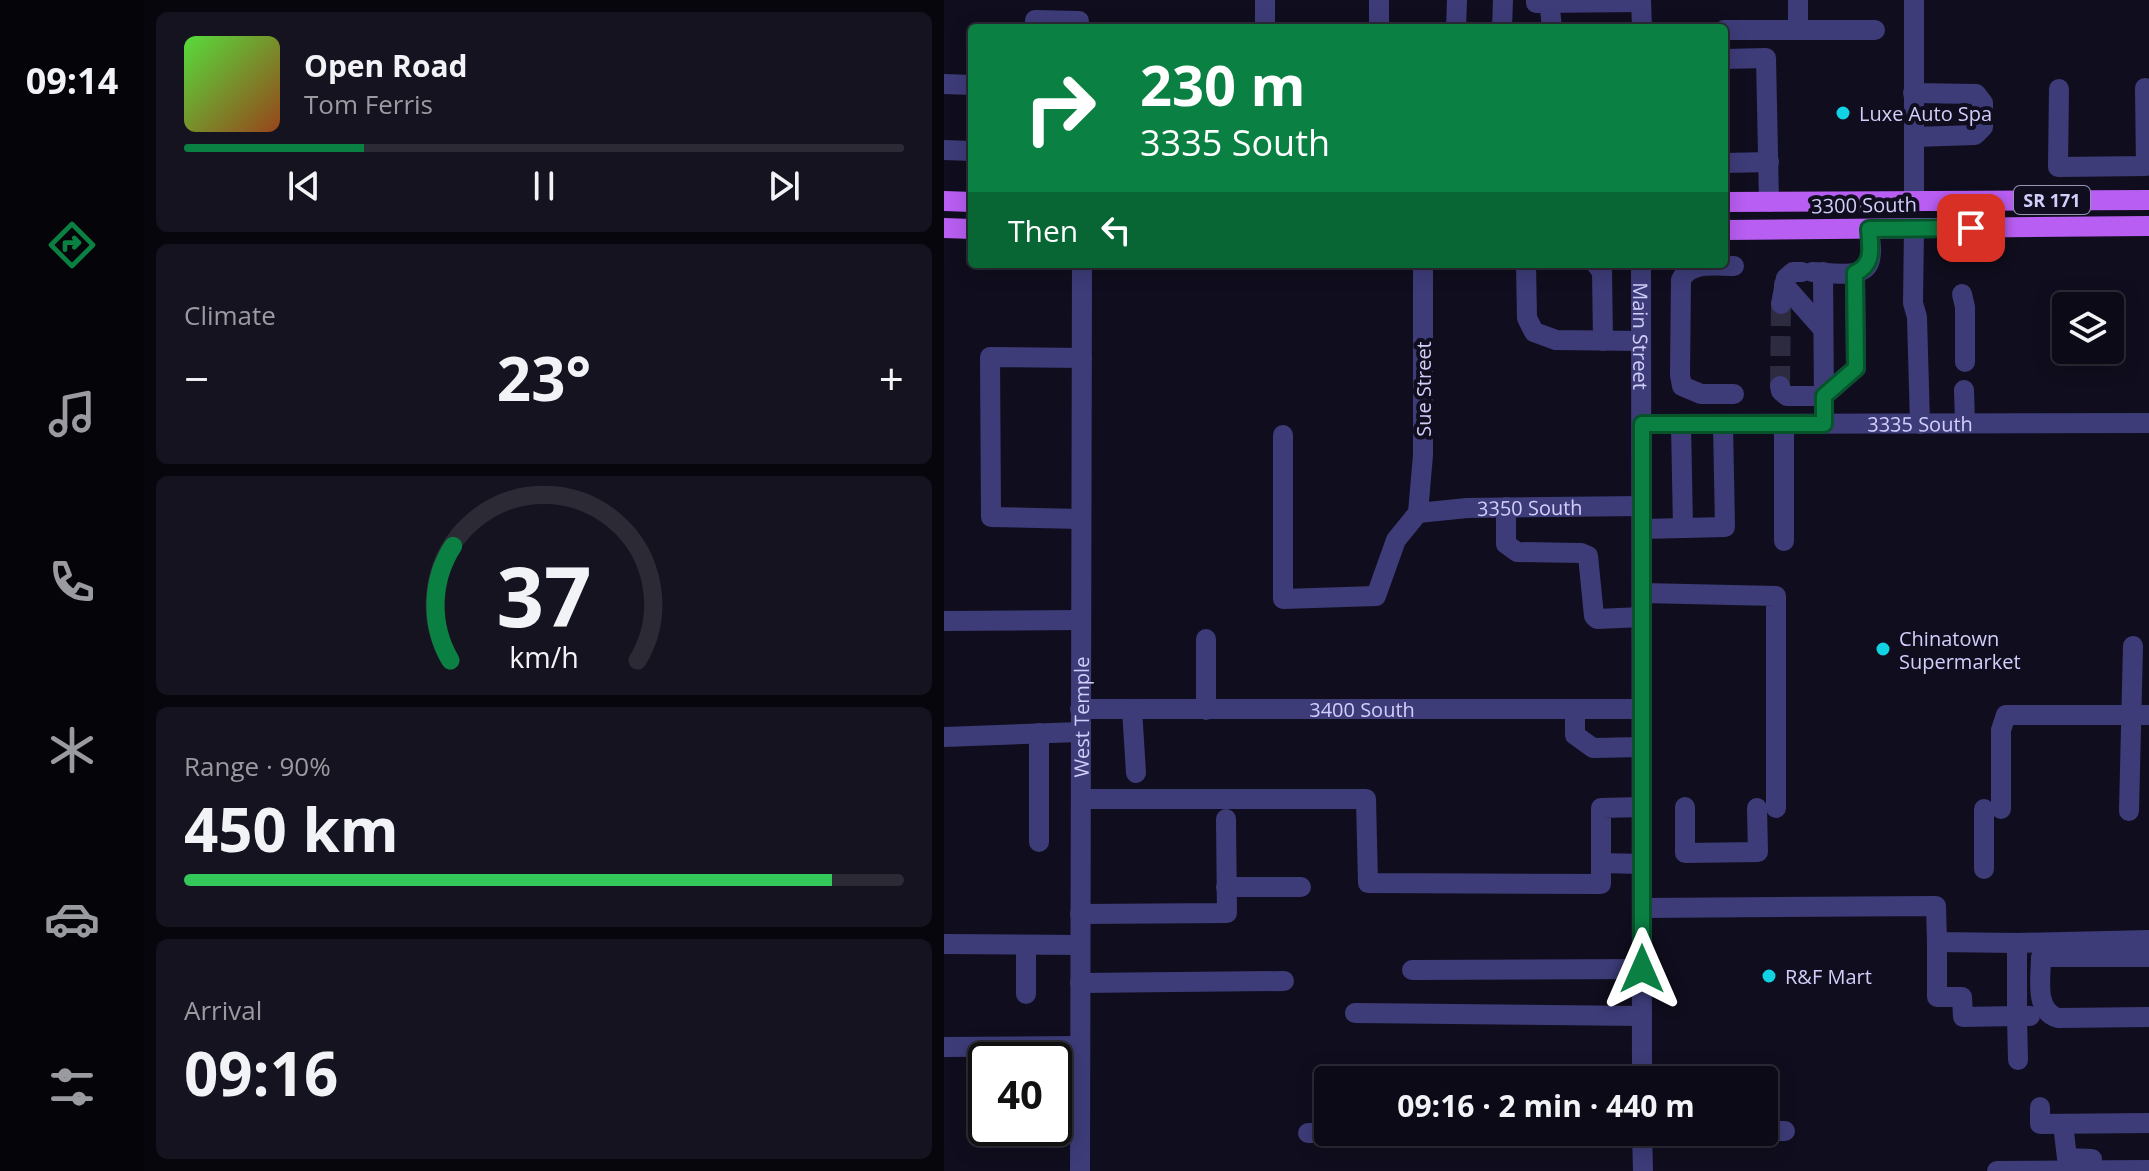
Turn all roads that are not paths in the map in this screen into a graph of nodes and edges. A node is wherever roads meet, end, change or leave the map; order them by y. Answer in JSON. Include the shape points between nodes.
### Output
{"nodes":[{"id":1,"x":1079,"y":0,"type":"edge"},
{"id":2,"x":1265,"y":0,"type":"edge"},
{"id":3,"x":1379,"y":0,"type":"edge"},
{"id":4,"x":1457,"y":0,"type":"edge"},
{"id":5,"x":1503,"y":0,"type":"edge"},
{"id":6,"x":1798,"y":0,"type":"edge"},
{"id":7,"x":1914,"y":0,"type":"edge"},
{"id":8,"x":1641,"y":1,"type":"edge"},
{"id":9,"x":1543,"y":2,"type":"edge"},
{"id":10,"x":1035,"y":24,"type":"edge"},
{"id":11,"x":1079,"y":24,"type":"edge"},
{"id":12,"x":1265,"y":24,"type":"edge"},
{"id":13,"x":1379,"y":24,"type":"edge"},
{"id":14,"x":1456,"y":24,"type":"edge"},
{"id":15,"x":1502,"y":24,"type":"edge"},
{"id":16,"x":1551,"y":24,"type":"edge"},
{"id":17,"x":1642,"y":24,"type":"edge"},
{"id":18,"x":1728,"y":30,"type":"edge"},
{"id":19,"x":1766,"y":30,"type":"junction"},
{"id":20,"x":1798,"y":30,"type":"junction"},
{"id":21,"x":1875,"y":30,"type":"dead end"},
{"id":22,"x":1766,"y":58,"type":"junction"},
{"id":23,"x":1728,"y":59,"type":"edge"},
{"id":24,"x":944,"y":84,"type":"edge"},
{"id":25,"x":968,"y":85,"type":"edge"},
{"id":26,"x":2145,"y":88,"type":"dead end"},
{"id":27,"x":2059,"y":89,"type":"dead end"},
{"id":28,"x":1913,"y":93,"type":"junction"},
{"id":29,"x":1914,"y":137,"type":"junction"},
{"id":30,"x":944,"y":150,"type":"edge"},
{"id":31,"x":968,"y":151,"type":"edge"},
{"id":32,"x":1769,"y":162,"type":"junction"},
{"id":33,"x":1728,"y":163,"type":"edge"},
{"id":34,"x":1914,"y":200,"type":"junction"},
{"id":35,"x":2149,"y":200,"type":"edge"},
{"id":36,"x":944,"y":201,"type":"edge"},
{"id":37,"x":968,"y":202,"type":"edge"},
{"id":38,"x":1728,"y":202,"type":"edge"},
{"id":39,"x":1769,"y":202,"type":"junction"},
{"id":40,"x":2149,"y":226,"type":"edge"},
{"id":41,"x":944,"y":228,"type":"edge"},
{"id":42,"x":1914,"y":228,"type":"junction"},
{"id":43,"x":968,"y":229,"type":"edge"},
{"id":44,"x":1869,"y":229,"type":"junction"},
{"id":45,"x":1728,"y":230,"type":"edge"},
{"id":46,"x":1728,"y":266,"type":"edge"},
{"id":47,"x":1734,"y":266,"type":"dead end"},
{"id":48,"x":1082,"y":268,"type":"edge"},
{"id":49,"x":1423,"y":268,"type":"edge"},
{"id":50,"x":1526,"y":268,"type":"edge"},
{"id":51,"x":1599,"y":268,"type":"edge"},
{"id":52,"x":1641,"y":268,"type":"edge"},
{"id":53,"x":1693,"y":268,"type":"edge"},
{"id":54,"x":1813,"y":272,"type":"junction"},
{"id":55,"x":1855,"y":273,"type":"junction"},
{"id":56,"x":1962,"y":294,"type":"dead end"},
{"id":57,"x":1823,"y":329,"type":"junction"},
{"id":58,"x":1603,"y":341,"type":"junction"},
{"id":59,"x":1641,"y":341,"type":"junction"},
{"id":60,"x":1082,"y":358,"type":"junction"},
{"id":61,"x":1965,"y":362,"type":"dead end"},
{"id":62,"x":1780,"y":386,"type":"dead end"},
{"id":63,"x":1964,"y":390,"type":"dead end"},
{"id":64,"x":1734,"y":394,"type":"dead end"},
{"id":65,"x":1824,"y":396,"type":"junction"},
{"id":66,"x":1965,"y":423,"type":"junction"},
{"id":67,"x":2149,"y":423,"type":"edge"},
{"id":68,"x":1642,"y":424,"type":"junction"},
{"id":69,"x":1681,"y":424,"type":"junction"},
{"id":70,"x":1723,"y":424,"type":"junction"},
{"id":71,"x":1784,"y":424,"type":"junction"},
{"id":72,"x":1824,"y":424,"type":"junction"},
{"id":73,"x":1920,"y":424,"type":"junction"},
{"id":74,"x":1283,"y":435,"type":"dead end"},
{"id":75,"x":1642,"y":506,"type":"junction"},
{"id":76,"x":1506,"y":507,"type":"junction"},
{"id":77,"x":1418,"y":513,"type":"junction"},
{"id":78,"x":1080,"y":519,"type":"junction"},
{"id":79,"x":1683,"y":528,"type":"junction"},
{"id":80,"x":1642,"y":529,"type":"junction"},
{"id":81,"x":1784,"y":541,"type":"dead end"},
{"id":82,"x":1642,"y":593,"type":"junction"},
{"id":83,"x":1642,"y":617,"type":"junction"},
{"id":84,"x":1080,"y":620,"type":"junction"},
{"id":85,"x":944,"y":621,"type":"edge"},
{"id":86,"x":1206,"y":639,"type":"dead end"},
{"id":87,"x":2133,"y":646,"type":"dead end"},
{"id":88,"x":1080,"y":709,"type":"junction"},
{"id":89,"x":1132,"y":709,"type":"junction"},
{"id":90,"x":1642,"y":709,"type":"junction"},
{"id":91,"x":1206,"y":710,"type":"junction"},
{"id":92,"x":1575,"y":710,"type":"junction"},
{"id":93,"x":2140,"y":714,"type":"edge"},
{"id":94,"x":1080,"y":732,"type":"junction"},
{"id":95,"x":1039,"y":733,"type":"junction"},
{"id":96,"x":944,"y":737,"type":"edge"},
{"id":97,"x":1642,"y":747,"type":"junction"},
{"id":98,"x":1136,"y":773,"type":"dead end"},
{"id":99,"x":1081,"y":799,"type":"junction"},
{"id":100,"x":1642,"y":807,"type":"junction"},
{"id":101,"x":1685,"y":807,"type":"dead end"},
{"id":102,"x":2129,"y":811,"type":"dead end"},
{"id":103,"x":1226,"y":819,"type":"dead end"},
{"id":104,"x":1039,"y":842,"type":"dead end"},
{"id":105,"x":1601,"y":863,"type":"junction"},
{"id":106,"x":1642,"y":864,"type":"junction"},
{"id":107,"x":1984,"y":869,"type":"dead end"},
{"id":108,"x":1226,"y":887,"type":"junction"},
{"id":109,"x":1301,"y":887,"type":"dead end"},
{"id":110,"x":1642,"y":908,"type":"junction"},
{"id":111,"x":1080,"y":914,"type":"junction"},
{"id":112,"x":2149,"y":940,"type":"edge"},
{"id":113,"x":1937,"y":942,"type":"junction"},
{"id":114,"x":2017,"y":943,"type":"junction"},
{"id":115,"x":944,"y":944,"type":"edge"},
{"id":116,"x":1026,"y":945,"type":"junction"},
{"id":117,"x":1080,"y":945,"type":"junction"},
{"id":118,"x":2057,"y":950,"type":"junction"},
{"id":119,"x":2149,"y":957,"type":"edge"},
{"id":120,"x":1642,"y":969,"type":"junction"},
{"id":121,"x":1412,"y":970,"type":"dead end"},
{"id":122,"x":1284,"y":981,"type":"dead end"},
{"id":123,"x":1080,"y":983,"type":"junction"},
{"id":124,"x":1026,"y":994,"type":"dead end"},
{"id":125,"x":1355,"y":1013,"type":"dead end"},
{"id":126,"x":1642,"y":1016,"type":"junction"},
{"id":127,"x":2017,"y":1016,"type":"junction"},
{"id":128,"x":2050,"y":1016,"type":"junction"},
{"id":129,"x":2148,"y":1017,"type":"edge"},
{"id":130,"x":1079,"y":1046,"type":"junction"},
{"id":131,"x":944,"y":1047,"type":"edge"},
{"id":132,"x":2018,"y":1060,"type":"dead end"},
{"id":133,"x":1642,"y":1066,"type":"edge"},
{"id":134,"x":2040,"y":1107,"type":"dead end"},
{"id":135,"x":2149,"y":1123,"type":"edge"},
{"id":136,"x":2063,"y":1124,"type":"junction"},
{"id":137,"x":1308,"y":1133,"type":"dead end"},
{"id":138,"x":1314,"y":1133,"type":"edge"},
{"id":139,"x":1642,"y":1146,"type":"edge"},
{"id":140,"x":2149,"y":1159,"type":"edge"},
{"id":141,"x":2149,"y":1170,"type":"edge"},
{"id":142,"x":1080,"y":1171,"type":"edge"},
{"id":143,"x":1643,"y":1171,"type":"edge"},
{"id":144,"x":1997,"y":1171,"type":"edge"},
{"id":145,"x":2037,"y":1171,"type":"edge"}],
"edges":[{"from":1,"to":11,"type":"street"},
{"from":2,"to":12,"type":"street"},
{"from":3,"to":13,"type":"street"},
{"from":4,"to":14,"type":"street"},
{"from":5,"to":15,"type":"street"},
{"from":6,"to":20,"type":"street"},
{"from":7,"to":28,"type":"street"},
{"from":8,"to":9,"type":"street"},
{"from":8,"to":17,"type":"street"},
{"from":9,"to":16,"type":"street"},
{"from":10,"to":11,"type":"street"},
{"from":18,"to":19,"type":"street"},
{"from":19,"to":20,"type":"street"},
{"from":19,"to":22,"type":"street"},
{"from":20,"to":21,"type":"street"},
{"from":22,"to":23,"type":"street"},
{"from":22,"to":32,"type":"street"},
{"from":24,"to":25,"type":"street"},
{"from":26,"to":27,"type":"street","via":[[2146,166],[2058,167]]},
{"from":28,"to":29,"type":"street"},
{"from":28,"to":29,"type":"street","via":[[1976,94],[1983,103],[1983,127],[1975,135]]},
{"from":29,"to":34,"type":"street"},
{"from":30,"to":31,"type":"street"},
{"from":32,"to":33,"type":"street"},
{"from":32,"to":39,"type":"street"},
{"from":34,"to":35,"type":"main road","name":"3300 South","number":"SR 171"},
{"from":34,"to":39,"type":"main road","name":"3300 South","number":"SR 171"},
{"from":36,"to":37,"type":"main road"},
{"from":38,"to":39,"type":"main road","name":"3300 South","number":"SR 171"},
{"from":40,"to":42,"type":"main road","name":"3300 South","number":"SR 171"},
{"from":41,"to":43,"type":"main road"},
{"from":42,"to":44,"type":"main road","name":"3300 South","number":"SR 171"},
{"from":42,"to":73,"type":"street"},
{"from":44,"to":45,"type":"main road","name":"3300 South","number":"SR 171"},
{"from":44,"to":55,"type":"street","via":[[1870,261]]},
{"from":46,"to":47,"type":"street"},
{"from":48,"to":60,"type":"street","name":"West Temple"},
{"from":49,"to":77,"type":"street","name":"Sue Street"},
{"from":50,"to":58,"type":"street","via":[[1527,318],[1534,332],[1556,340]]},
{"from":51,"to":58,"type":"street"},
{"from":52,"to":59,"type":"street","name":"Main Street"},
{"from":53,"to":64,"type":"street","via":[[1681,280],[1682,386]]},
{"from":54,"to":55,"type":"street"},
{"from":54,"to":57,"type":"street"},
{"from":54,"to":57,"type":"street","via":[[1793,272],[1782,294]]},
{"from":55,"to":65,"type":"street","via":[[1856,368]]},
{"from":56,"to":61,"type":"street"},
{"from":57,"to":65,"type":"street"},
{"from":58,"to":59,"type":"street"},
{"from":59,"to":68,"type":"street","name":"Main Street"},
{"from":60,"to":78,"type":"street","name":"West Temple"},
{"from":60,"to":78,"type":"street","via":[[990,357],[991,517]]},
{"from":62,"to":65,"type":"street","via":[[1787,396]]},
{"from":63,"to":66,"type":"street"},
{"from":65,"to":72,"type":"street"},
{"from":66,"to":67,"type":"street","name":"3335 South"},
{"from":66,"to":73,"type":"street","name":"3335 South"},
{"from":68,"to":69,"type":"street","name":"3335 South"},
{"from":68,"to":75,"type":"street","name":"Main Street"},
{"from":69,"to":70,"type":"street","name":"3335 South"},
{"from":69,"to":79,"type":"street"},
{"from":70,"to":71,"type":"street","name":"3335 South"},
{"from":70,"to":79,"type":"street","via":[[1725,527]]},
{"from":71,"to":72,"type":"street","name":"3335 South"},
{"from":71,"to":81,"type":"street"},
{"from":72,"to":73,"type":"street","name":"3335 South"},
{"from":74,"to":77,"type":"street","via":[[1283,599],[1376,596],[1396,540]]},
{"from":75,"to":76,"type":"street","name":"3350 South"},
{"from":75,"to":80,"type":"street","name":"Main Street"},
{"from":76,"to":77,"type":"street","name":"3350 South"},
{"from":76,"to":83,"type":"street","via":[[1509,548],[1588,556],[1594,616]]},
{"from":78,"to":84,"type":"street","name":"West Temple"},
{"from":79,"to":80,"type":"street"},
{"from":80,"to":82,"type":"street","name":"Main Street"},
{"from":82,"to":83,"type":"street","name":"Main Street"},
{"from":82,"to":101,"type":"street","via":[[1776,596],[1767,808],[1758,852],[1685,853]]},
{"from":83,"to":90,"type":"street","name":"Main Street"},
{"from":84,"to":85,"type":"street"},
{"from":84,"to":88,"type":"street","name":"West Temple"},
{"from":86,"to":91,"type":"street"},
{"from":87,"to":93,"type":"street"},
{"from":88,"to":89,"type":"street","name":"3400 South"},
{"from":88,"to":94,"type":"street","name":"West Temple"},
{"from":89,"to":91,"type":"street","name":"3400 South"},
{"from":89,"to":98,"type":"street"},
{"from":90,"to":92,"type":"street","name":"3400 South"},
{"from":90,"to":97,"type":"street","name":"Main Street"},
{"from":91,"to":92,"type":"street","name":"3400 South"},
{"from":92,"to":97,"type":"street","via":[[1575,735],[1593,748]]},
{"from":93,"to":102,"type":"street"},
{"from":93,"to":107,"type":"street","via":[[2006,715]]},
{"from":94,"to":95,"type":"street"},
{"from":94,"to":99,"type":"street","name":"West Temple"},
{"from":95,"to":96,"type":"street"},
{"from":95,"to":104,"type":"street"},
{"from":97,"to":100,"type":"street","name":"Main Street"},
{"from":99,"to":105,"type":"street","via":[[1366,799],[1368,883],[1601,884]]},
{"from":99,"to":111,"type":"street","name":"West Temple"},
{"from":100,"to":105,"type":"street","via":[[1601,808]]},
{"from":100,"to":106,"type":"street","name":"Main Street"},
{"from":103,"to":108,"type":"street"},
{"from":105,"to":106,"type":"street"},
{"from":106,"to":110,"type":"street","name":"Main Street"},
{"from":108,"to":109,"type":"street"},
{"from":108,"to":111,"type":"street","via":[[1227,913]]},
{"from":110,"to":113,"type":"street","via":[[1936,906]]},
{"from":110,"to":120,"type":"street","name":"Main Street"},
{"from":111,"to":117,"type":"street","name":"West Temple"},
{"from":112,"to":118,"type":"street"},
{"from":113,"to":114,"type":"street"},
{"from":113,"to":127,"type":"street","via":[[1937,997],[1962,997],[1963,1017]]},
{"from":114,"to":118,"type":"street"},
{"from":114,"to":127,"type":"street"},
{"from":115,"to":116,"type":"street"},
{"from":116,"to":117,"type":"street"},
{"from":116,"to":124,"type":"street"},
{"from":117,"to":123,"type":"street","name":"West Temple"},
{"from":118,"to":119,"type":"street"},
{"from":118,"to":128,"type":"street","via":[[2041,957],[2042,1003]]},
{"from":118,"to":129,"type":"street","via":[[2050,969],[2050,1001],[2055,1006],[2136,1009]]},
{"from":120,"to":121,"type":"street"},
{"from":120,"to":126,"type":"street","name":"Main Street"},
{"from":122,"to":123,"type":"street"},
{"from":123,"to":130,"type":"street","name":"West Temple"},
{"from":125,"to":126,"type":"street"},
{"from":126,"to":133,"type":"street","name":"Main Street"},
{"from":127,"to":128,"type":"street"},
{"from":127,"to":132,"type":"street"},
{"from":128,"to":129,"type":"street"},
{"from":130,"to":131,"type":"street"},
{"from":130,"to":142,"type":"street","name":"West Temple"},
{"from":134,"to":136,"type":"street","via":[[2040,1124]]},
{"from":135,"to":136,"type":"street"},
{"from":136,"to":140,"type":"street","via":[[2067,1158]]},
{"from":137,"to":138,"type":"street"},
{"from":139,"to":143,"type":"street"},
{"from":141,"to":145,"type":"street"},
{"from":144,"to":145,"type":"street"}]}
